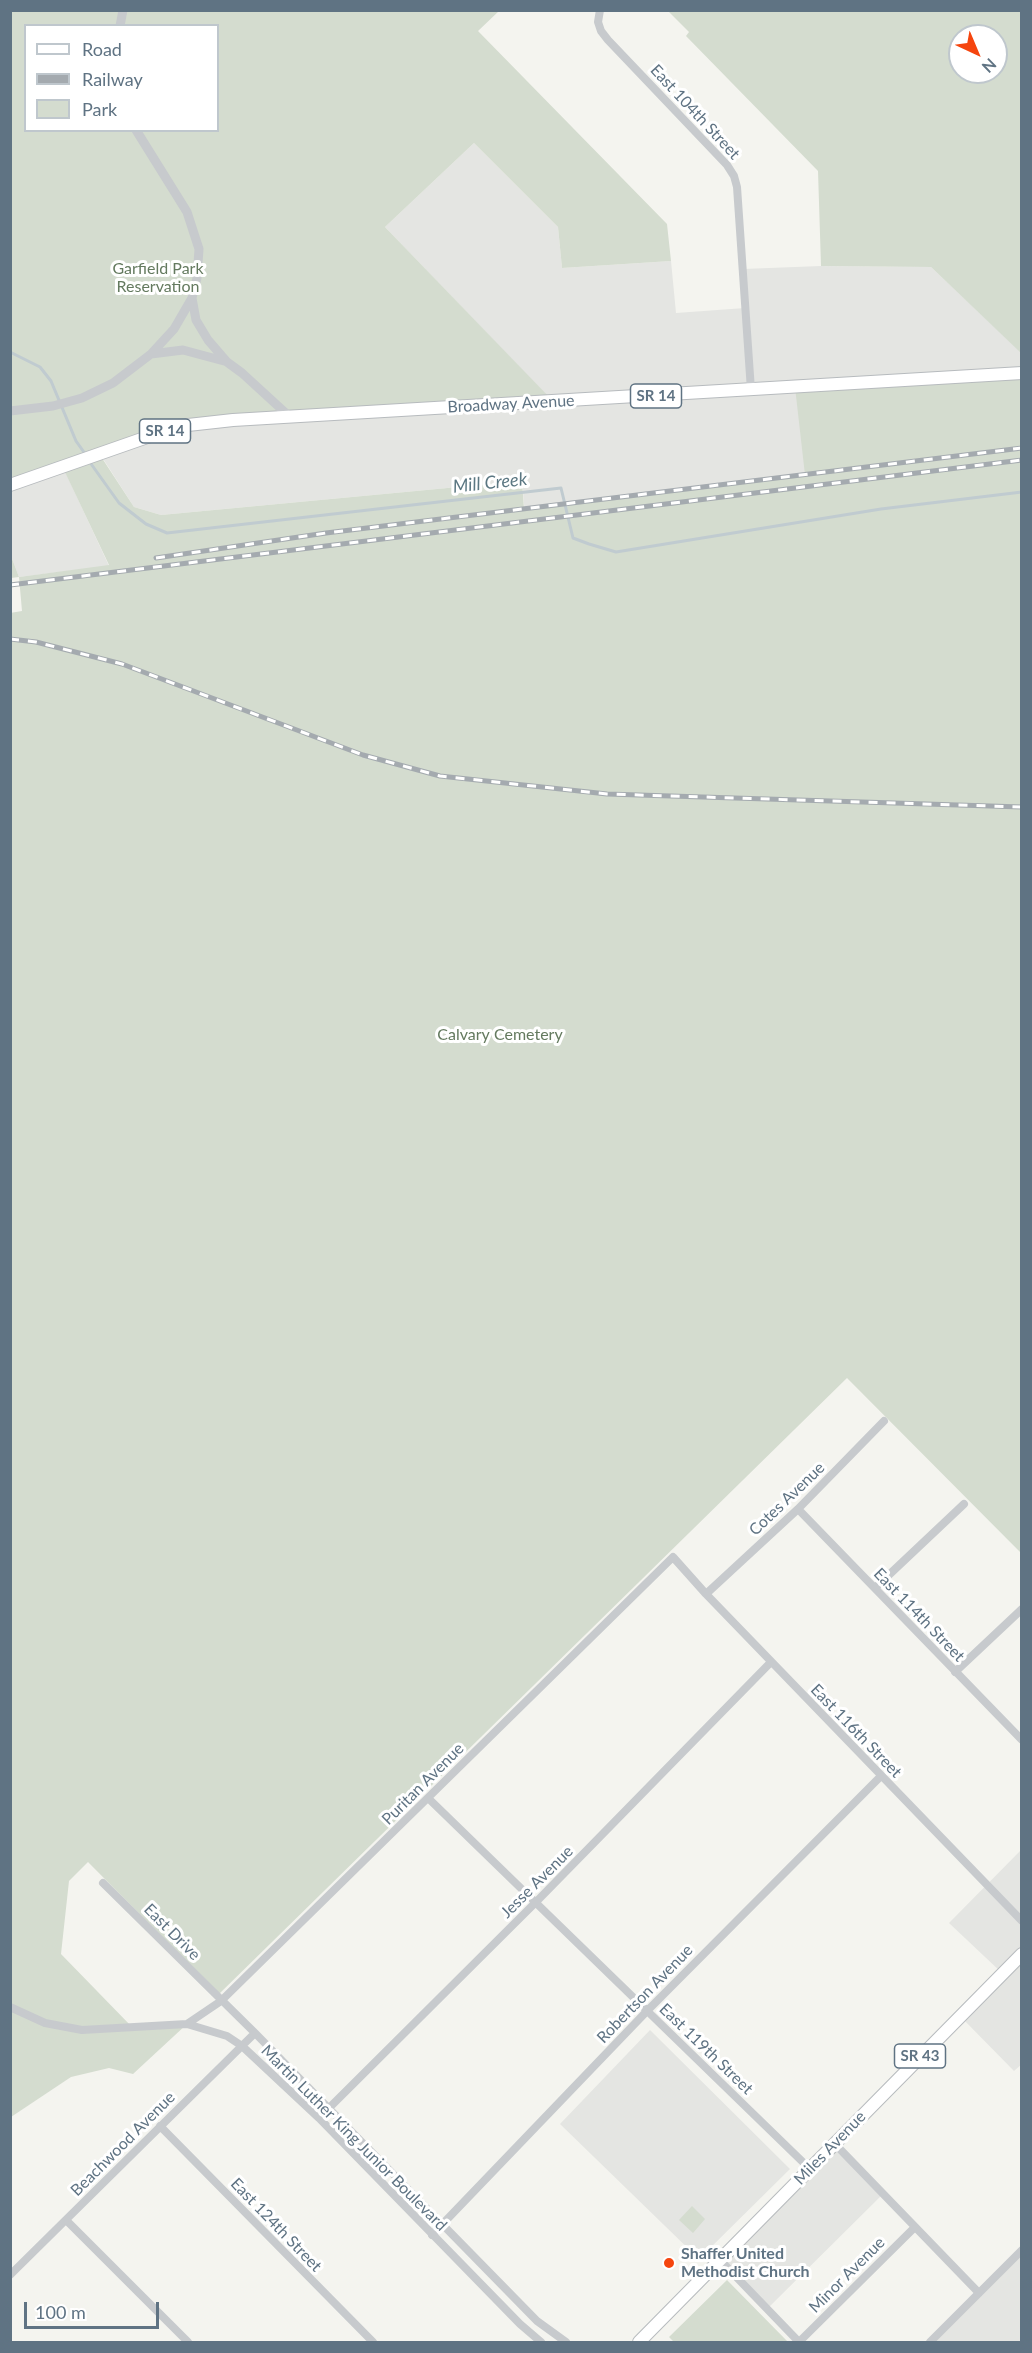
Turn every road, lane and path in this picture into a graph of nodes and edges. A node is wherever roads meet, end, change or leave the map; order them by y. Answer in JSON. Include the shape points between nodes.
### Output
{"nodes":[{"id":1,"x":600,"y":10,"type":"edge"},
{"id":2,"x":137,"y":132,"type":"edge"},
{"id":3,"x":192,"y":298,"type":"junction"},
{"id":4,"x":151,"y":354,"type":"junction"},
{"id":5,"x":227,"y":362,"type":"junction"},
{"id":6,"x":1022,"y":373,"type":"edge"},
{"id":7,"x":751,"y":390,"type":"junction"},
{"id":8,"x":10,"y":411,"type":"edge"},
{"id":9,"x":290,"y":417,"type":"junction"},
{"id":10,"x":10,"y":485,"type":"edge"},
{"id":11,"x":884,"y":1421,"type":"dead end"},
{"id":12,"x":964,"y":1504,"type":"dead end"},
{"id":13,"x":798,"y":1509,"type":"junction"},
{"id":14,"x":674,"y":1557,"type":"joint"},
{"id":15,"x":875,"y":1588,"type":"junction"},
{"id":16,"x":706,"y":1594,"type":"junction"},
{"id":17,"x":1022,"y":1609,"type":"edge"},
{"id":18,"x":771,"y":1662,"type":"junction"},
{"id":19,"x":955,"y":1672,"type":"junction"},
{"id":20,"x":1022,"y":1740,"type":"edge"},
{"id":21,"x":881,"y":1776,"type":"junction"},
{"id":22,"x":428,"y":1798,"type":"junction"},
{"id":23,"x":103,"y":1883,"type":"dead end"},
{"id":24,"x":537,"y":1901,"type":"junction"},
{"id":25,"x":1022,"y":1921,"type":"edge"},
{"id":26,"x":1022,"y":1954,"type":"edge"},
{"id":27,"x":221,"y":2001,"type":"junction"},
{"id":28,"x":10,"y":2007,"type":"edge"},
{"id":29,"x":647,"y":2011,"type":"junction"},
{"id":30,"x":187,"y":2024,"type":"junction"},
{"id":31,"x":255,"y":2033,"type":"junction"},
{"id":32,"x":242,"y":2046,"type":"junction"},
{"id":33,"x":329,"y":2109,"type":"junction"},
{"id":34,"x":319,"y":2118,"type":"junction"},
{"id":35,"x":160,"y":2126,"type":"junction"},
{"id":36,"x":835,"y":2144,"type":"junction"},
{"id":37,"x":810,"y":2169,"type":"junction"},
{"id":38,"x":66,"y":2220,"type":"junction"},
{"id":39,"x":443,"y":2224,"type":"junction"},
{"id":40,"x":915,"y":2227,"type":"junction"},
{"id":41,"x":432,"y":2235,"type":"junction"},
{"id":42,"x":1022,"y":2250,"type":"edge"},
{"id":43,"x":720,"y":2260,"type":"junction"},
{"id":44,"x":10,"y":2275,"type":"edge"},
{"id":45,"x":979,"y":2293,"type":"junction"},
{"id":46,"x":799,"y":2342,"type":"edge"},
{"id":47,"x":188,"y":2343,"type":"edge"},
{"id":48,"x":373,"y":2343,"type":"edge"},
{"id":49,"x":541,"y":2343,"type":"edge"},
{"id":50,"x":566,"y":2343,"type":"edge"},
{"id":51,"x":639,"y":2343,"type":"edge"},
{"id":52,"x":930,"y":2343,"type":"edge"}],
"edges":[{"from":1,"to":7,"type":"street","name":"East 104th Street","via":[[601,31],[734,176]]},
{"from":2,"to":3,"type":"street","via":[[187,213],[199,249]]},
{"from":3,"to":4,"type":"street","via":[[174,329]]},
{"from":3,"to":5,"type":"street","via":[[196,320]]},
{"from":4,"to":5,"type":"street","via":[[183,350]]},
{"from":4,"to":8,"type":"street","via":[[113,383],[67,403]]},
{"from":5,"to":9,"type":"street"},
{"from":6,"to":7,"type":"main road","name":"Broadway Avenue","number":"SR 14"},
{"from":7,"to":9,"type":"main road","name":"Broadway Avenue","number":"SR 14"},
{"from":9,"to":10,"type":"main road","name":"Broadway Avenue","number":"SR 14","via":[[179,426]]},
{"from":11,"to":13,"type":"street","name":"Cotes Avenue"},
{"from":12,"to":15,"type":"street"},
{"from":13,"to":15,"type":"street","name":"East 114th Street"},
{"from":13,"to":16,"type":"street","name":"Cotes Avenue"},
{"from":14,"to":16,"type":"street","name":"East 116th Street"},
{"from":14,"to":22,"type":"street","name":"Puritan Avenue"},
{"from":15,"to":19,"type":"street","name":"East 114th Street"},
{"from":16,"to":18,"type":"street","name":"East 116th Street"},
{"from":17,"to":19,"type":"street"},
{"from":18,"to":21,"type":"street","name":"East 116th Street"},
{"from":18,"to":24,"type":"street","name":"Jesse Avenue"},
{"from":19,"to":20,"type":"street","name":"East 114th Street"},
{"from":21,"to":25,"type":"street","name":"East 116th Street"},
{"from":21,"to":29,"type":"street","name":"Robertson Avenue"},
{"from":22,"to":24,"type":"street","name":"East 119th Street"},
{"from":22,"to":27,"type":"street","name":"Puritan Avenue"},
{"from":23,"to":27,"type":"street","name":"East Drive"},
{"from":24,"to":29,"type":"street","name":"East 119th Street"},
{"from":24,"to":33,"type":"street","name":"Jesse Avenue"},
{"from":26,"to":36,"type":"main road","name":"Miles Avenue","number":"SR 43"},
{"from":27,"to":30,"type":"street","name":"Puritan Avenue"},
{"from":27,"to":31,"type":"street","name":"Martin Luther King Junior Boulevard"},
{"from":28,"to":30,"type":"street","name":"Martin Luther King Junior Boulevard","via":[[45,2023],[82,2030]]},
{"from":29,"to":37,"type":"street","name":"East 119th Street"},
{"from":29,"to":39,"type":"street","name":"Robertson Avenue"},
{"from":30,"to":32,"type":"street","name":"Martin Luther King Junior Boulevard"},
{"from":31,"to":32,"type":"street","name":"Beachwood Avenue"},
{"from":31,"to":33,"type":"street","name":"Martin Luther King Junior Boulevard"},
{"from":32,"to":34,"type":"street","name":"Martin Luther King Junior Boulevard"},
{"from":32,"to":35,"type":"street","name":"Beachwood Avenue"},
{"from":33,"to":34,"type":"street","name":"Jesse Avenue"},
{"from":33,"to":39,"type":"street","name":"Martin Luther King Junior Boulevard"},
{"from":34,"to":41,"type":"street","name":"Martin Luther King Junior Boulevard"},
{"from":35,"to":38,"type":"street","name":"Beachwood Avenue"},
{"from":35,"to":48,"type":"street","name":"East 124th Street"},
{"from":36,"to":37,"type":"main road","name":"Miles Avenue","number":"SR 43"},
{"from":36,"to":40,"type":"street"},
{"from":37,"to":43,"type":"main road","name":"Miles Avenue","number":"SR 43"},
{"from":38,"to":44,"type":"street","name":"Beachwood Avenue"},
{"from":38,"to":47,"type":"street"},
{"from":39,"to":41,"type":"street","name":"Robertson Avenue"},
{"from":39,"to":50,"type":"street","name":"Martin Luther King Junior Boulevard","via":[[537,2321]]},
{"from":40,"to":45,"type":"street"},
{"from":40,"to":46,"type":"street","name":"Minor Avenue"},
{"from":41,"to":49,"type":"street","name":"Martin Luther King Junior Boulevard"},
{"from":42,"to":45,"type":"street"},
{"from":43,"to":46,"type":"street"},
{"from":43,"to":51,"type":"main road","name":"Miles Avenue","number":"SR 43"},
{"from":45,"to":52,"type":"street"}]}
